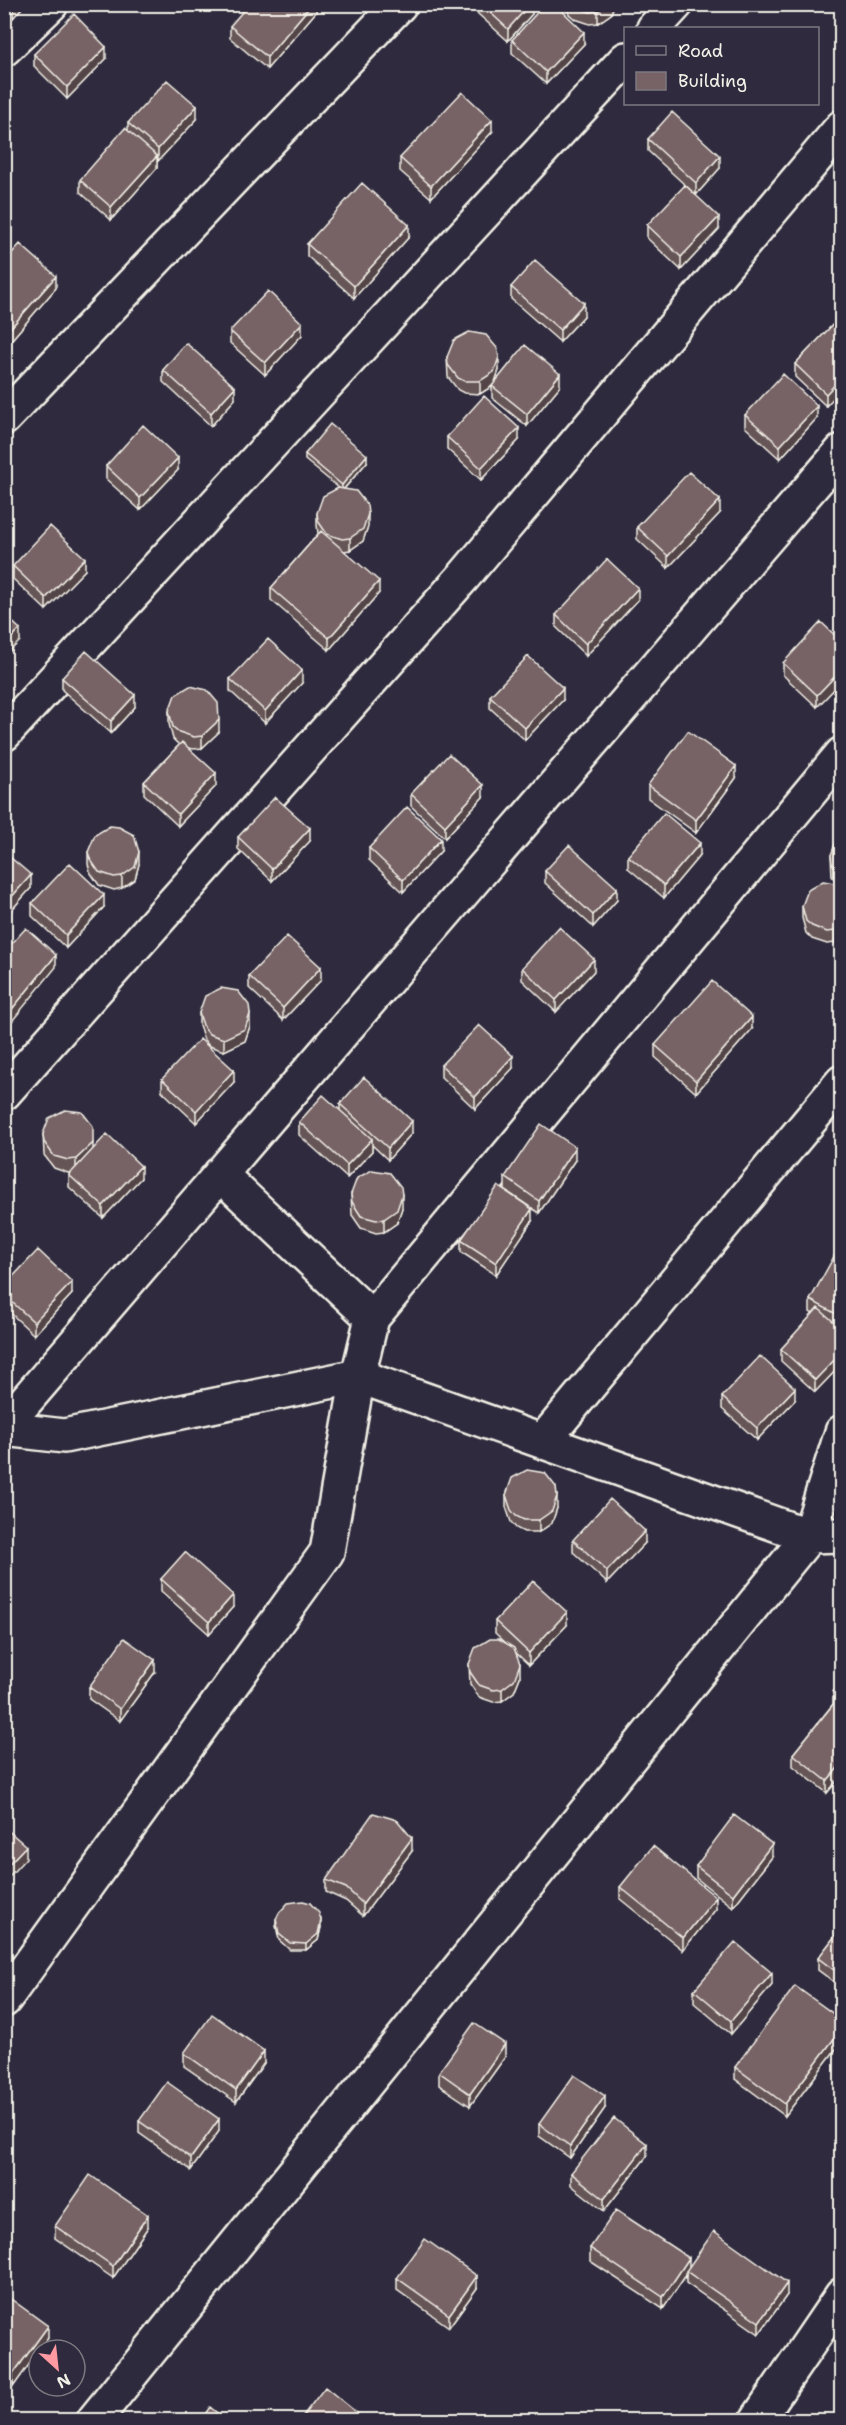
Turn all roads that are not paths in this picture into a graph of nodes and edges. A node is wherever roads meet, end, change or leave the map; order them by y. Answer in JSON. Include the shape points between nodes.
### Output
{"nodes":[{"id":1,"x":51,"y":4,"type":"edge"},
{"id":2,"x":400,"y":4,"type":"edge"},
{"id":3,"x":676,"y":4,"type":"edge"},
{"id":4,"x":655,"y":27,"type":"edge"},
{"id":5,"x":4,"y":49,"type":"edge"},
{"id":6,"x":624,"y":61,"type":"edge"},
{"id":7,"x":842,"y":127,"type":"edge"},
{"id":8,"x":4,"y":418,"type":"edge"},
{"id":9,"x":842,"y":451,"type":"edge"},
{"id":10,"x":4,"y":734,"type":"edge"},
{"id":11,"x":842,"y":754,"type":"edge"},
{"id":12,"x":842,"y":1082,"type":"edge"},
{"id":13,"x":4,"y":1094,"type":"edge"},
{"id":14,"x":220,"y":1174,"type":"junction"},
{"id":15,"x":372,"y":1318,"type":"junction"},
{"id":16,"x":358,"y":1376,"type":"junction"},
{"id":17,"x":4,"y":1427,"type":"edge"},
{"id":18,"x":842,"y":1432,"type":"edge"},
{"id":19,"x":543,"y":1442,"type":"junction"},
{"id":20,"x":842,"y":1535,"type":"edge"},
{"id":21,"x":809,"y":1536,"type":"junction"},
{"id":22,"x":4,"y":2000,"type":"edge"},
{"id":23,"x":842,"y":2295,"type":"edge"},
{"id":24,"x":94,"y":2421,"type":"edge"},
{"id":25,"x":757,"y":2421,"type":"edge"}],
"edges":[{"from":1,"to":5,"type":"street"},
{"from":2,"to":8,"type":"street"},
{"from":3,"to":4,"type":"street"},
{"from":6,"to":10,"type":"street"},
{"from":7,"to":13,"type":"street","via":[[464,576]]},
{"from":9,"to":14,"type":"street"},
{"from":11,"to":15,"type":"street"},
{"from":12,"to":19,"type":"street"},
{"from":14,"to":15,"type":"street"},
{"from":14,"to":17,"type":"street"},
{"from":15,"to":16,"type":"street"},
{"from":16,"to":17,"type":"street","via":[[64,1436]]},
{"from":16,"to":19,"type":"street"},
{"from":16,"to":22,"type":"street","via":[[327,1552]]},
{"from":18,"to":21,"type":"street"},
{"from":19,"to":21,"type":"street"},
{"from":20,"to":21,"type":"street"},
{"from":21,"to":24,"type":"street"},
{"from":23,"to":25,"type":"street"}]}
